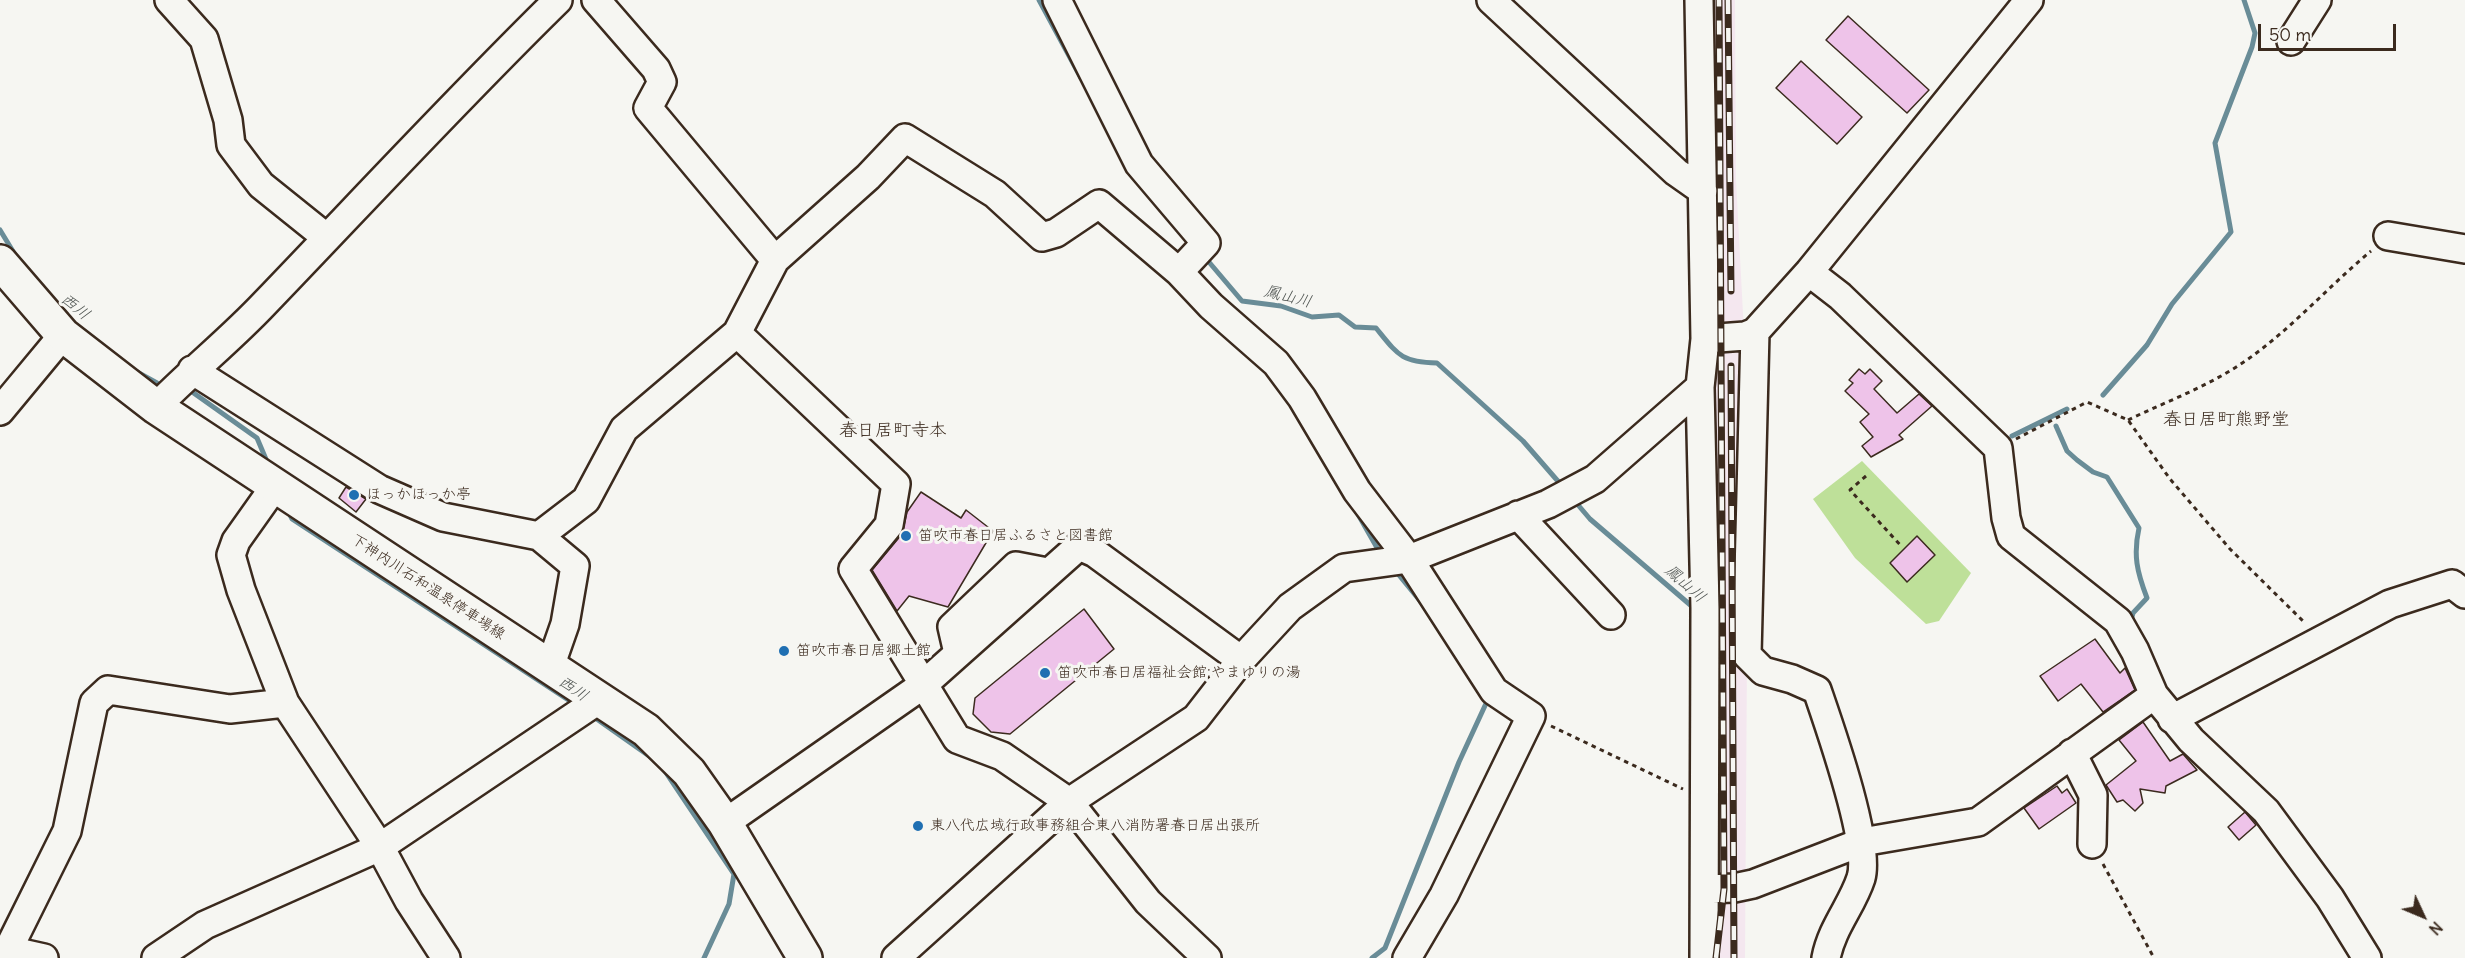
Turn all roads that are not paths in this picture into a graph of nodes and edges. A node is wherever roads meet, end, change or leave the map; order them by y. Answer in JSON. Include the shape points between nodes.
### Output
{"nodes":[{"id":1,"x":169,"y":0,"type":"edge"},
{"id":2,"x":558,"y":0,"type":"edge"},
{"id":3,"x":596,"y":0,"type":"edge"},
{"id":4,"x":1057,"y":0,"type":"edge"},
{"id":5,"x":1491,"y":0,"type":"edge"},
{"id":6,"x":1699,"y":0,"type":"edge"},
{"id":7,"x":2029,"y":0,"type":"edge"},
{"id":8,"x":2317,"y":0,"type":"edge"},
{"id":9,"x":2291,"y":41,"type":"dead end"},
{"id":10,"x":1703,"y":191,"type":"junction"},
{"id":11,"x":2388,"y":236,"type":"road end"},
{"id":12,"x":327,"y":238,"type":"junction"},
{"id":13,"x":2465,"y":249,"type":"edge"},
{"id":14,"x":775,"y":260,"type":"junction"},
{"id":15,"x":1190,"y":260,"type":"junction"},
{"id":16,"x":0,"y":262,"type":"edge"},
{"id":17,"x":1809,"y":272,"type":"junction"},
{"id":18,"x":737,"y":333,"type":"junction"},
{"id":19,"x":63,"y":334,"type":"junction"},
{"id":20,"x":1750,"y":334,"type":"junction"},
{"id":21,"x":1706,"y":339,"type":"junction"},
{"id":22,"x":192,"y":370,"type":"junction"},
{"id":23,"x":1700,"y":387,"type":"junction"},
{"id":24,"x":156,"y":407,"type":"junction"},
{"id":25,"x":0,"y":411,"type":"edge"},
{"id":26,"x":275,"y":486,"type":"junction"},
{"id":27,"x":1518,"y":515,"type":"junction"},
{"id":28,"x":539,"y":536,"type":"junction"},
{"id":29,"x":1409,"y":559,"type":"junction"},
{"id":30,"x":2465,"y":594,"type":"edge"},
{"id":31,"x":1611,"y":615,"type":"dead end"},
{"id":32,"x":1241,"y":660,"type":"junction"},
{"id":33,"x":550,"y":667,"type":"junction"},
{"id":34,"x":923,"y":684,"type":"junction"},
{"id":35,"x":2154,"y":695,"type":"junction"},
{"id":36,"x":285,"y":703,"type":"junction"},
{"id":37,"x":589,"y":706,"type":"junction"},
{"id":38,"x":2172,"y":719,"type":"junction"},
{"id":39,"x":2072,"y":753,"type":"junction"},
{"id":40,"x":1069,"y":802,"type":"junction"},
{"id":41,"x":725,"y":823,"type":"junction"},
{"id":42,"x":1862,"y":842,"type":"junction"},
{"id":43,"x":2092,"y":844,"type":"road end"},
{"id":44,"x":380,"y":848,"type":"junction"},
{"id":45,"x":1705,"y":889,"type":"junction"},
{"id":46,"x":4,"y":952,"type":"edge"},
{"id":47,"x":44,"y":958,"type":"edge"},
{"id":48,"x":156,"y":958,"type":"edge"},
{"id":49,"x":446,"y":958,"type":"edge"},
{"id":50,"x":805,"y":958,"type":"edge"},
{"id":51,"x":896,"y":958,"type":"edge"},
{"id":52,"x":1207,"y":958,"type":"edge"},
{"id":53,"x":1407,"y":958,"type":"edge"},
{"id":54,"x":1704,"y":958,"type":"edge"},
{"id":55,"x":1826,"y":958,"type":"edge"},
{"id":56,"x":2367,"y":958,"type":"edge"}],
"edges":[{"from":1,"to":12,"type":"street","via":[[204,39],[228,120],[231,145],[261,184]]},
{"from":2,"to":12,"type":"street"},
{"from":3,"to":14,"type":"street","via":[[656,69],[662,82],[648,108]]},
{"from":4,"to":15,"type":"street","via":[[1139,164],[1206,243]]},
{"from":5,"to":10,"type":"street","via":[[1676,172]]},
{"from":6,"to":10,"type":"street"},
{"from":7,"to":17,"type":"street"},
{"from":8,"to":9,"type":"street"},
{"from":10,"to":21,"type":"street"},
{"from":11,"to":13,"type":"street"},
{"from":12,"to":22,"type":"street","via":[[262,306]]},
{"from":14,"to":15,"type":"street","via":[[868,177],[905,138],[995,194],[1042,237],[1056,233],[1099,204]]},
{"from":14,"to":18,"type":"street"},
{"from":15,"to":29,"type":"street","via":[[1211,306],[1276,363],[1302,398],[1357,491]]},
{"from":16,"to":19,"type":"main road","name":"下神内川石和温泉停車場線"},
{"from":17,"to":20,"type":"street"},
{"from":17,"to":35,"type":"street","via":[[1848,303],[1998,448],[2006,518],[2012,536],[2118,621]]},
{"from":18,"to":28,"type":"street","via":[[624,429],[586,500]]},
{"from":18,"to":34,"type":"street","via":[[896,484],[889,525],[853,568]]},
{"from":19,"to":24,"type":"main road","name":"下神内川石和温泉停車場線"},
{"from":19,"to":25,"type":"street"},
{"from":20,"to":21,"type":"street"},
{"from":20,"to":42,"type":"street","via":[[1747,655],[1763,671],[1817,690]]},
{"from":21,"to":23,"type":"street"},
{"from":22,"to":24,"type":"street"},
{"from":22,"to":28,"type":"street","via":[[379,489],[443,517]]},
{"from":23,"to":27,"type":"street","via":[[1595,479]]},
{"from":23,"to":45,"type":"street"},
{"from":24,"to":26,"type":"main road","name":"下神内川石和温泉停車場線"},
{"from":26,"to":33,"type":"main road","name":"下神内川石和温泉停車場線"},
{"from":26,"to":36,"type":"street","via":[[236,541],[231,555]]},
{"from":27,"to":29,"type":"street"},
{"from":27,"to":31,"type":"street"},
{"from":28,"to":33,"type":"street","via":[[575,566],[565,624]]},
{"from":29,"to":32,"type":"street","via":[[1344,568],[1290,607]]},
{"from":29,"to":53,"type":"street","via":[[1494,691],[1531,716],[1444,895]]},
{"from":30,"to":38,"type":"street","via":[[2452,584],[2390,604]]},
{"from":32,"to":34,"type":"street","via":[[1095,553],[1079,546]]},
{"from":32,"to":40,"type":"street","via":[[1196,718]]},
{"from":33,"to":37,"type":"main road","name":"下神内川石和温泉停車場線"},
{"from":34,"to":40,"type":"street","via":[[957,739],[1002,756]]},
{"from":34,"to":41,"type":"street"},
{"from":35,"to":38,"type":"street"},
{"from":35,"to":39,"type":"street"},
{"from":36,"to":44,"type":"street"},
{"from":36,"to":46,"type":"street","via":[[230,709],[108,690],[94,703],[67,831]]},
{"from":37,"to":41,"type":"main road","name":"下神内川石和温泉停車場線","via":[[646,730],[689,772]]},
{"from":37,"to":44,"type":"street"},
{"from":38,"to":56,"type":"street","via":[[2266,811],[2330,898]]},
{"from":39,"to":42,"type":"street","via":[[1978,822]]},
{"from":39,"to":43,"type":"street","via":[[2093,795]]},
{"from":40,"to":51,"type":"street"},
{"from":40,"to":52,"type":"street","via":[[1148,902]]},
{"from":41,"to":50,"type":"main road","name":"下神内川石和温泉停車場線"},
{"from":42,"to":45,"type":"street","via":[[1753,884]]},
{"from":42,"to":55,"type":"street","via":[[1861,877],[1830,938]]},
{"from":44,"to":48,"type":"street","via":[[205,926]]},
{"from":44,"to":49,"type":"street"},
{"from":45,"to":54,"type":"street"},
{"from":46,"to":47,"type":"street"}]}
